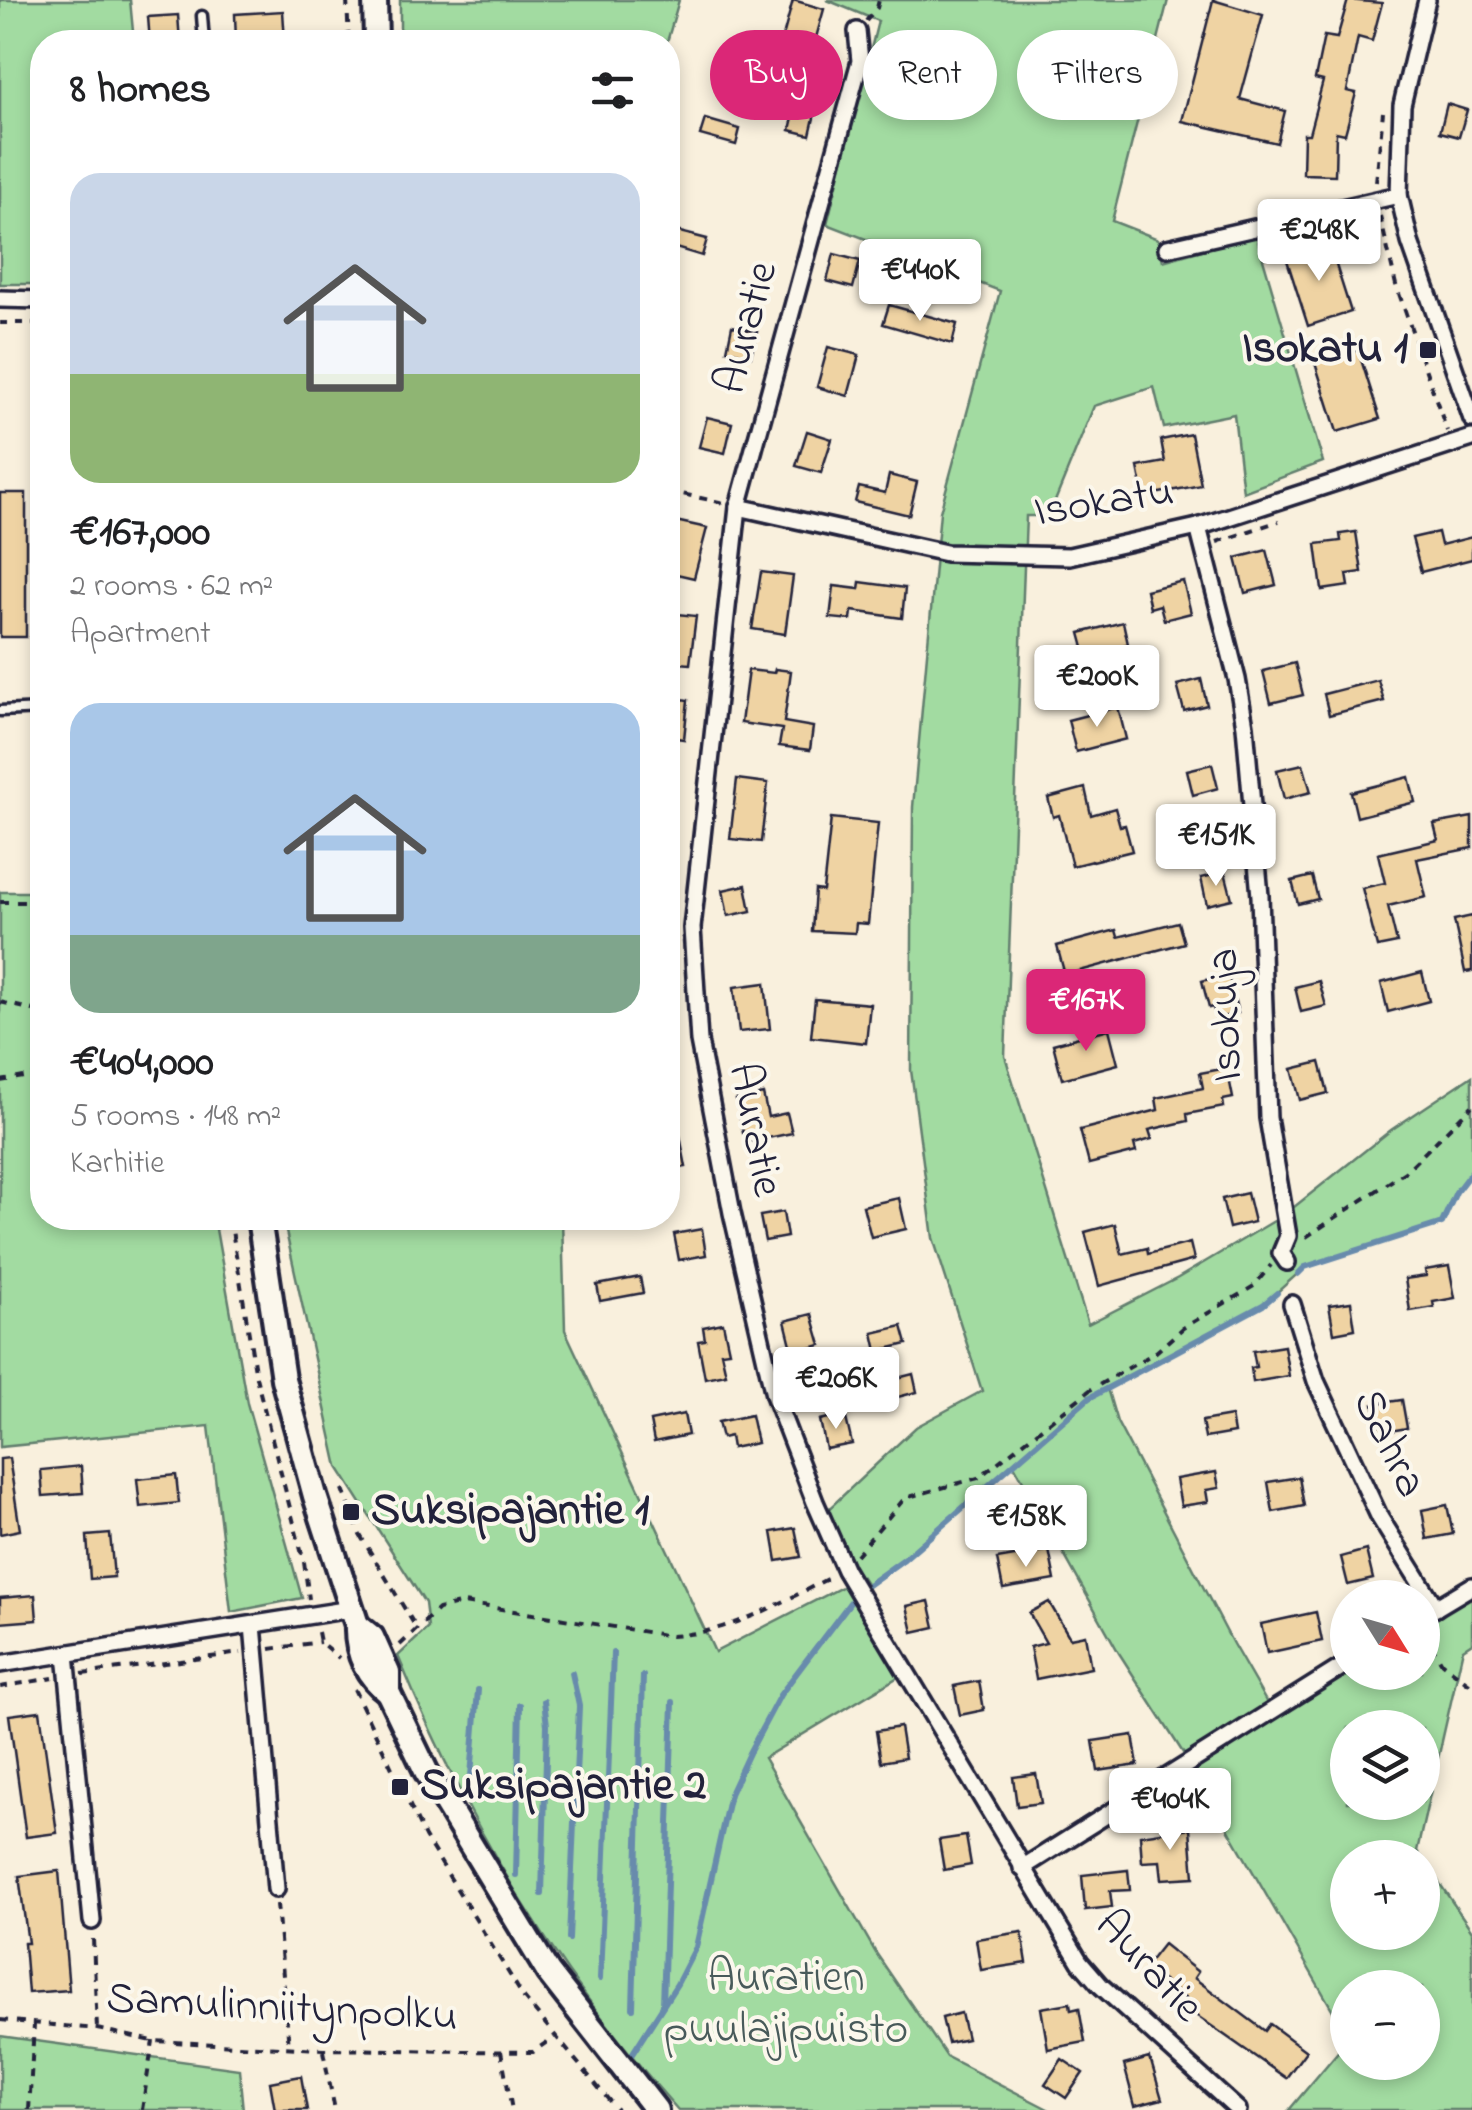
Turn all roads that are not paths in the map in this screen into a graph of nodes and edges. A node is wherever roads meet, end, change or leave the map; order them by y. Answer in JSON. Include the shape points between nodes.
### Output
{"nodes":[{"id":1,"x":375,"y":0,"type":"edge"},
{"id":2,"x":1427,"y":0,"type":"edge"},
{"id":3,"x":202,"y":16,"type":"dead end"},
{"id":4,"x":203,"y":30,"type":"edge"},
{"id":5,"x":376,"y":30,"type":"edge"},
{"id":6,"x":857,"y":31,"type":"road end"},
{"id":7,"x":1398,"y":195,"type":"junction"},
{"id":8,"x":1166,"y":248,"type":"dead end"},
{"id":9,"x":0,"y":299,"type":"edge"},
{"id":10,"x":30,"y":300,"type":"edge"},
{"id":11,"x":1472,"y":419,"type":"edge"},
{"id":12,"x":1472,"y":438,"type":"edge"},
{"id":13,"x":738,"y":507,"type":"junction"},
{"id":14,"x":1198,"y":527,"type":"junction"},
{"id":15,"x":30,"y":710,"type":"edge"},
{"id":16,"x":0,"y":711,"type":"edge"},
{"id":17,"x":261,"y":1230,"type":"edge"},
{"id":18,"x":1284,"y":1257,"type":"road end"},
{"id":19,"x":1292,"y":1304,"type":"dead end"},
{"id":20,"x":1412,"y":1580,"type":"edge"},
{"id":21,"x":1472,"y":1586,"type":"edge"},
{"id":22,"x":1440,"y":1605,"type":"edge"},
{"id":23,"x":354,"y":1617,"type":"junction"},
{"id":24,"x":252,"y":1625,"type":"junction"},
{"id":25,"x":66,"y":1654,"type":"junction"},
{"id":26,"x":0,"y":1664,"type":"edge"},
{"id":27,"x":1330,"y":1674,"type":"edge"},
{"id":28,"x":388,"y":1692,"type":"junction"},
{"id":29,"x":1022,"y":1868,"type":"junction"},
{"id":30,"x":276,"y":1889,"type":"road end"},
{"id":31,"x":92,"y":1920,"type":"road end"},
{"id":32,"x":656,"y":2110,"type":"edge"},
{"id":33,"x":1238,"y":2110,"type":"edge"}],
"edges":[{"from":1,"to":5,"type":"main road"},
{"from":2,"to":7,"type":"street","via":[[1402,105]]},
{"from":3,"to":4,"type":"lane"},
{"from":6,"to":13,"type":"street","name":"Auratie","via":[[860,61]]},
{"from":7,"to":8,"type":"street"},
{"from":7,"to":11,"type":"street"},
{"from":9,"to":10,"type":"street"},
{"from":12,"to":14,"type":"street","name":"Isokatu"},
{"from":13,"to":14,"type":"street","name":"Isokatu","via":[[946,553],[1069,556]]},
{"from":13,"to":29,"type":"street","name":"Auratie","via":[[692,928],[698,1042],[732,1213],[774,1394],[845,1570]]},
{"from":14,"to":18,"type":"street","name":"Isokuja","via":[[1245,726],[1260,896],[1268,1118],[1288,1236]]},
{"from":15,"to":16,"type":"lane"},
{"from":17,"to":23,"type":"main road","via":[[283,1379]]},
{"from":19,"to":20,"type":"street","name":"Sahra","via":[[1316,1381]]},
{"from":21,"to":22,"type":"street"},
{"from":23,"to":24,"type":"street"},
{"from":23,"to":28,"type":"main road","via":[[388,1672]]},
{"from":23,"to":28,"type":"main road","via":[[364,1663]]},
{"from":24,"to":25,"type":"street"},
{"from":24,"to":30,"type":"street"},
{"from":25,"to":26,"type":"street"},
{"from":25,"to":31,"type":"street"},
{"from":27,"to":29,"type":"street"},
{"from":28,"to":32,"type":"main road","via":[[426,1770],[548,1972]]},
{"from":29,"to":33,"type":"street","name":"Auratie","via":[[1100,1985]]}]}
